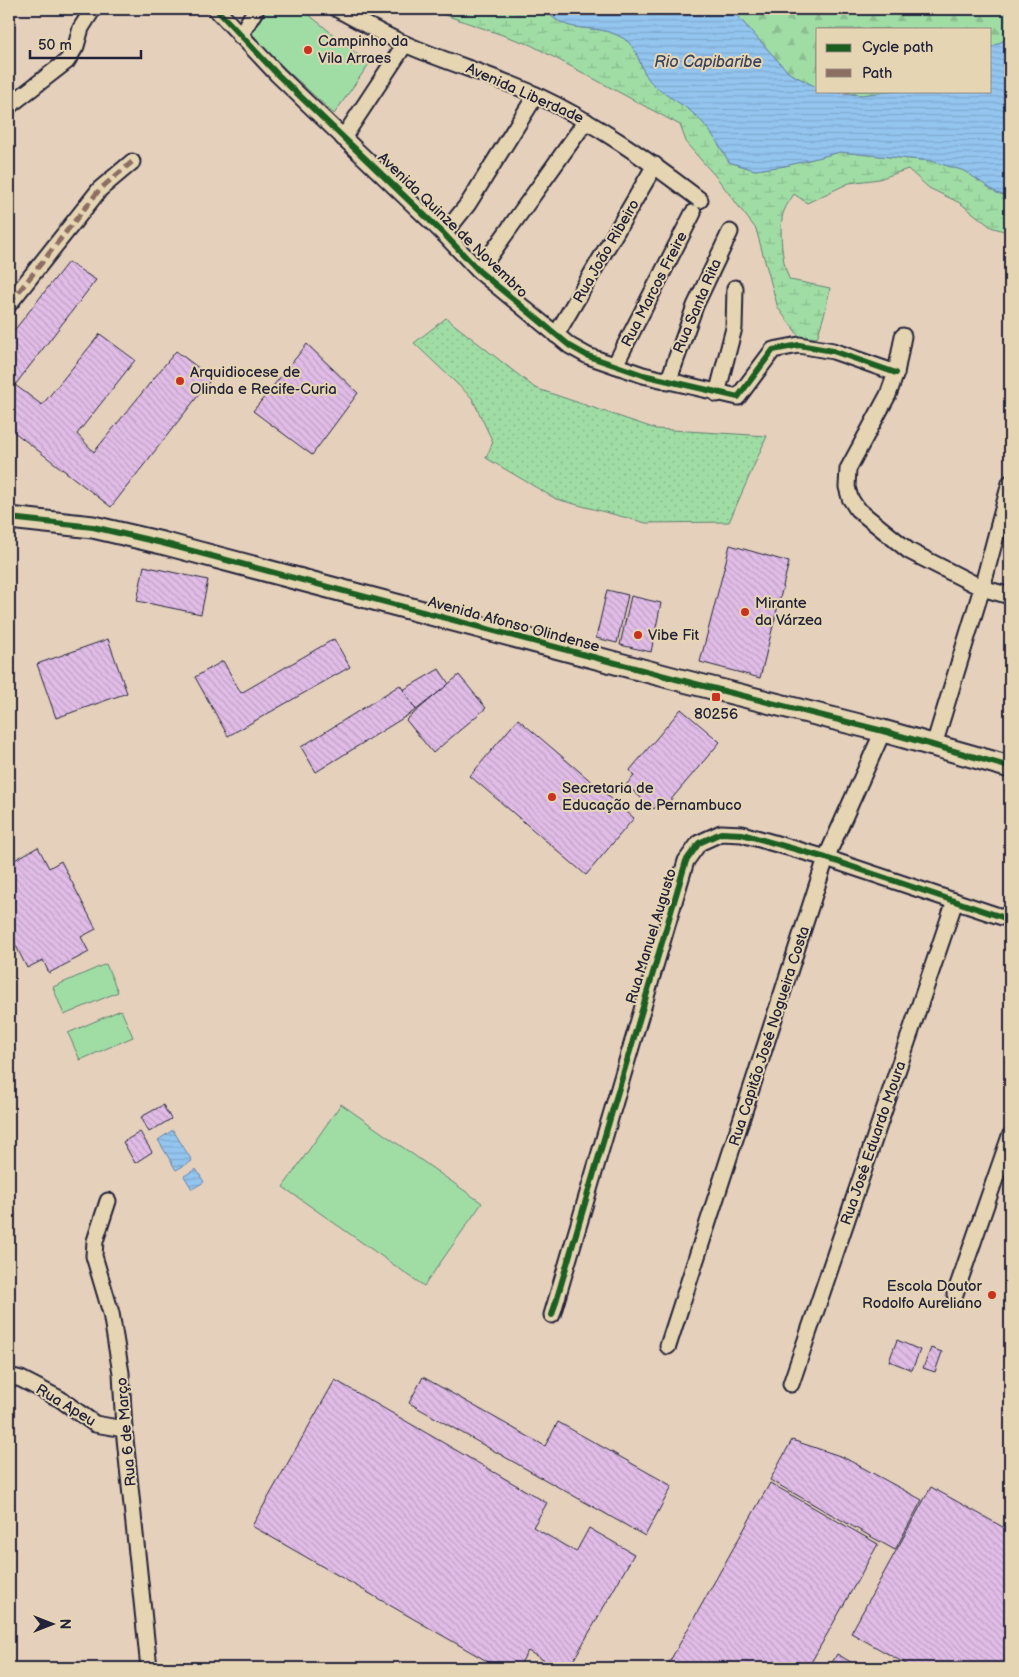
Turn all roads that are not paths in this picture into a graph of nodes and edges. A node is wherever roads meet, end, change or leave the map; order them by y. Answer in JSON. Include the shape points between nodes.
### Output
{"nodes":[{"id":1,"x":93,"y":9,"type":"edge"},
{"id":2,"x":216,"y":9,"type":"edge"},
{"id":3,"x":256,"y":9,"type":"edge"},
{"id":4,"x":337,"y":9,"type":"edge"},
{"id":5,"x":240,"y":36,"type":"junction"},
{"id":6,"x":405,"y":44,"type":"junction"},
{"id":7,"x":536,"y":95,"type":"junction"},
{"id":8,"x":9,"y":106,"type":"edge"},
{"id":9,"x":586,"y":121,"type":"junction"},
{"id":10,"x":343,"y":138,"type":"junction"},
{"id":11,"x":132,"y":162,"type":"dead end"},
{"id":12,"x":655,"y":165,"type":"junction"},
{"id":13,"x":696,"y":206,"type":"joint"},
{"id":14,"x":730,"y":232,"type":"dead end"},
{"id":15,"x":444,"y":234,"type":"junction"},
{"id":16,"x":479,"y":271,"type":"junction"},
{"id":17,"x":736,"y":288,"type":"dead end"},
{"id":18,"x":9,"y":304,"type":"edge"},
{"id":19,"x":556,"y":335,"type":"junction"},
{"id":20,"x":903,"y":336,"type":"dead end"},
{"id":21,"x":615,"y":364,"type":"junction"},
{"id":22,"x":896,"y":373,"type":"junction"},
{"id":23,"x":668,"y":382,"type":"junction"},
{"id":24,"x":716,"y":394,"type":"junction"},
{"id":25,"x":1010,"y":483,"type":"edge"},
{"id":26,"x":9,"y":518,"type":"edge"},
{"id":27,"x":982,"y":588,"type":"junction"},
{"id":28,"x":1010,"y":596,"type":"edge"},
{"id":29,"x":883,"y":731,"type":"junction"},
{"id":30,"x":934,"y":745,"type":"junction"},
{"id":31,"x":1010,"y":767,"type":"edge"},
{"id":32,"x":826,"y":858,"type":"junction"},
{"id":33,"x":955,"y":901,"type":"junction"},
{"id":34,"x":1002,"y":917,"type":"dead end"},
{"id":35,"x":1010,"y":1137,"type":"edge"},
{"id":36,"x":108,"y":1200,"type":"dead end"},
{"id":37,"x":955,"y":1294,"type":"dead end"},
{"id":38,"x":552,"y":1315,"type":"dead end"},
{"id":39,"x":668,"y":1346,"type":"dead end"},
{"id":40,"x":9,"y":1376,"type":"edge"},
{"id":41,"x":791,"y":1384,"type":"dead end"},
{"id":42,"x":124,"y":1429,"type":"junction"},
{"id":43,"x":149,"y":1668,"type":"edge"}],
"edges":[{"from":1,"to":8,"type":"street","via":[[67,61]]},
{"from":2,"to":5,"type":"street","name":"Avenida Quinze de Novembro"},
{"from":3,"to":5,"type":"street"},
{"from":4,"to":6,"type":"street","name":"Avenida Liberdade"},
{"from":5,"to":10,"type":"street","name":"Avenida Quinze de Novembro"},
{"from":6,"to":7,"type":"street","name":"Avenida Liberdade"},
{"from":6,"to":10,"type":"street"},
{"from":7,"to":9,"type":"street","name":"Avenida Liberdade"},
{"from":7,"to":15,"type":"street","via":[[468,204]]},
{"from":9,"to":12,"type":"street","name":"Avenida Liberdade"},
{"from":9,"to":16,"type":"street"},
{"from":10,"to":15,"type":"street","name":"Avenida Quinze de Novembro"},
{"from":11,"to":18,"type":"street","via":[[100,189]]},
{"from":12,"to":13,"type":"street","name":"Avenida Liberdade"},
{"from":12,"to":19,"type":"street","name":"Rua João Ribeiro"},
{"from":13,"to":21,"type":"street","name":"Rua Marcos Freire"},
{"from":14,"to":23,"type":"street","name":"Rua Santa Rita","via":[[695,306]]},
{"from":15,"to":16,"type":"street","name":"Avenida Quinze de Novembro"},
{"from":16,"to":19,"type":"street","name":"Avenida Quinze de Novembro"},
{"from":17,"to":24,"type":"street","via":[[734,328]]},
{"from":19,"to":21,"type":"street","name":"Avenida Quinze de Novembro","via":[[588,356]]},
{"from":20,"to":22,"type":"street"},
{"from":21,"to":23,"type":"street","name":"Avenida Quinze de Novembro"},
{"from":22,"to":24,"type":"street","name":"Avenida Quinze de Novembro","via":[[833,351],[799,345],[773,350],[738,397]]},
{"from":22,"to":27,"type":"street","via":[[888,395],[848,469],[850,498],[857,509],[909,551]]},
{"from":23,"to":24,"type":"street","name":"Avenida Quinze de Novembro"},
{"from":25,"to":27,"type":"street"},
{"from":26,"to":29,"type":"main road","name":"Avenida Afonso Olindense","via":[[93,527],[162,543]]},
{"from":27,"to":28,"type":"street"},
{"from":27,"to":30,"type":"street"},
{"from":29,"to":30,"type":"main road","name":"Avenida Afonso Olindense"},
{"from":29,"to":32,"type":"street","name":"Rua Capitão José Nogueira Costa"},
{"from":30,"to":31,"type":"main road","name":"Avenida Afonso Olindense"},
{"from":32,"to":33,"type":"street","name":"Rua Manuel Augusto"},
{"from":32,"to":38,"type":"street","name":"Rua Manuel Augusto","via":[[742,834],[721,833],[699,843],[686,861]]},
{"from":32,"to":39,"type":"street","name":"Rua Capitão José Nogueira Costa"},
{"from":33,"to":34,"type":"street","name":"Rua Manuel Augusto"},
{"from":33,"to":41,"type":"street","name":"Rua José Eduardo Moura"},
{"from":35,"to":37,"type":"street"},
{"from":36,"to":42,"type":"street","name":"Rua 6 de Março","via":[[95,1241],[94,1256],[111,1313],[121,1373]]},
{"from":40,"to":42,"type":"street","name":"Rua Apeu","via":[[60,1399],[95,1424]]},
{"from":42,"to":43,"type":"street","name":"Rua 6 de Março"}]}
